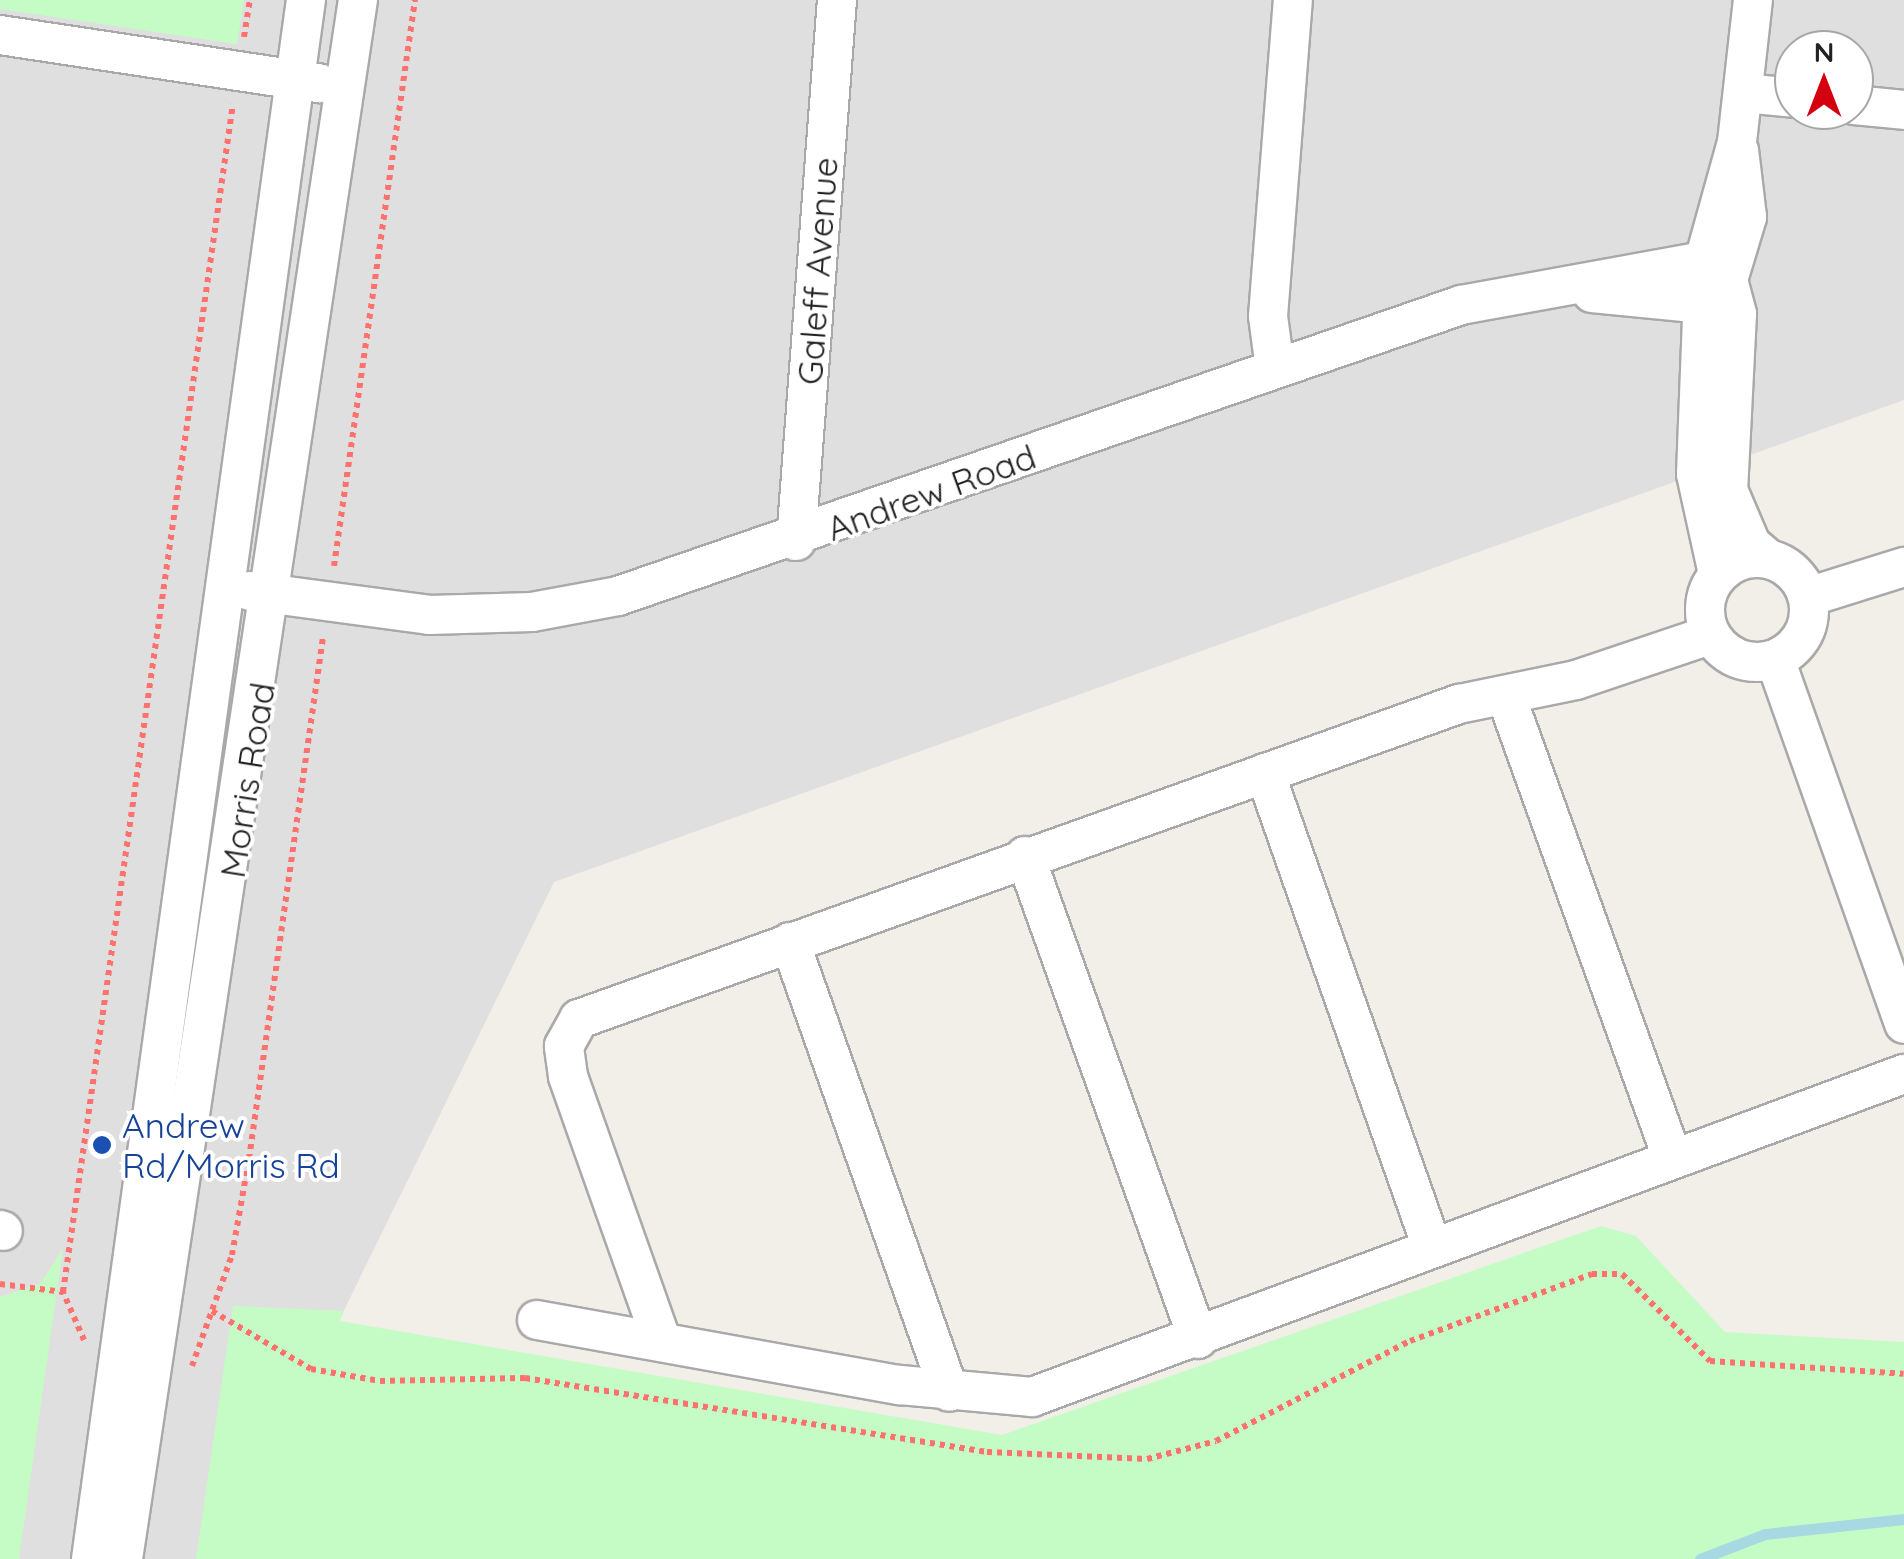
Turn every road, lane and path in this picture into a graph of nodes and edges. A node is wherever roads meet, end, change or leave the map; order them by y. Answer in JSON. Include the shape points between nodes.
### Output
{"nodes":[{"id":1,"x":250,"y":0,"type":"edge"},
{"id":2,"x":306,"y":0,"type":"edge"},
{"id":3,"x":358,"y":0,"type":"edge"},
{"id":4,"x":415,"y":0,"type":"edge"},
{"id":5,"x":838,"y":0,"type":"edge"},
{"id":6,"x":1293,"y":0,"type":"edge"},
{"id":7,"x":1753,"y":0,"type":"edge"},
{"id":8,"x":0,"y":35,"type":"edge"},
{"id":9,"x":239,"y":70,"type":"junction"},
{"id":10,"x":294,"y":80,"type":"junction"},
{"id":11,"x":345,"y":88,"type":"junction"},
{"id":12,"x":1744,"y":93,"type":"junction"},
{"id":13,"x":1774,"y":96,"type":"edge"},
{"id":14,"x":1874,"y":107,"type":"edge"},
{"id":15,"x":1904,"y":110,"type":"edge"},
{"id":16,"x":1714,"y":279,"type":"junction"},
{"id":17,"x":1274,"y":368,"type":"junction"},
{"id":18,"x":1709,"y":469,"type":"junction"},
{"id":19,"x":796,"y":541,"type":"junction"},
{"id":20,"x":1768,"y":559,"type":"junction"},
{"id":21,"x":1904,"y":567,"type":"edge"},
{"id":22,"x":1718,"y":574,"type":"junction"},
{"id":23,"x":222,"y":588,"type":"junction"},
{"id":24,"x":274,"y":594,"type":"junction"},
{"id":25,"x":1808,"y":597,"type":"junction"},
{"id":26,"x":328,"y":599,"type":"junction"},
{"id":27,"x":1710,"y":635,"type":"junction"},
{"id":28,"x":1775,"y":659,"type":"junction"},
{"id":29,"x":1506,"y":696,"type":"junction"},
{"id":30,"x":1265,"y":772,"type":"junction"},
{"id":31,"x":1026,"y":856,"type":"junction"},
{"id":32,"x":790,"y":942,"type":"junction"},
{"id":33,"x":1904,"y":1024,"type":"edge"},
{"id":34,"x":1904,"y":1074,"type":"edge"},
{"id":35,"x":1672,"y":1158,"type":"junction"},
{"id":36,"x":1431,"y":1244,"type":"junction"},
{"id":37,"x":0,"y":1284,"type":"edge"},
{"id":38,"x":63,"y":1292,"type":"junction"},
{"id":39,"x":537,"y":1320,"type":"dead end"},
{"id":40,"x":1198,"y":1339,"type":"junction"},
{"id":41,"x":662,"y":1342,"type":"junction"},
{"id":42,"x":85,"y":1348,"type":"dead end"},
{"id":43,"x":189,"y":1376,"type":"dead end"},
{"id":44,"x":948,"y":1392,"type":"junction"},
{"id":45,"x":120,"y":1463,"type":"junction"},
{"id":46,"x":91,"y":1559,"type":"edge"},
{"id":47,"x":123,"y":1559,"type":"edge"}],
"edges":[{"from":1,"to":9,"type":"path"},
{"from":2,"to":10,"type":"street","name":"Morris Road"},
{"from":3,"to":11,"type":"street","name":"Morris Road"},
{"from":4,"to":26,"type":"path"},
{"from":5,"to":19,"type":"street","name":"Galeff Avenue"},
{"from":6,"to":17,"type":"street","via":[[1268,316]]},
{"from":7,"to":12,"type":"street"},
{"from":8,"to":9,"type":"street"},
{"from":9,"to":10,"type":"street"},
{"from":9,"to":38,"type":"path"},
{"from":10,"to":11,"type":"street"},
{"from":10,"to":23,"type":"street","name":"Morris Road"},
{"from":11,"to":24,"type":"street","name":"Morris Road"},
{"from":12,"to":13,"type":"street"},
{"from":12,"to":16,"type":"street"},
{"from":14,"to":15,"type":"street"},
{"from":16,"to":17,"type":"street","name":"Andrew Road","via":[[1575,287],[1461,305]]},
{"from":16,"to":18,"type":"street","via":[[1736,314]]},
{"from":17,"to":19,"type":"street","name":"Andrew Road"},
{"from":18,"to":20,"type":"street","via":[[1751,544]]},
{"from":18,"to":22,"type":"street"},
{"from":19,"to":26,"type":"street","name":"Andrew Road","via":[[680,580],[532,612],[429,615]]},
{"from":20,"to":22,"type":"street"},
{"from":20,"to":25,"type":"street","via":[[1793,572]]},
{"from":21,"to":25,"type":"street"},
{"from":22,"to":27,"type":"street","via":[[1704,604]]},
{"from":23,"to":24,"type":"street","name":"Andrew Road"},
{"from":23,"to":45,"type":"street","name":"Morris Road"},
{"from":24,"to":26,"type":"street","name":"Andrew Road"},
{"from":24,"to":45,"type":"street","name":"Morris Road"},
{"from":25,"to":28,"type":"street","via":[[1804,634]]},
{"from":26,"to":43,"type":"path","via":[[250,1159],[232,1254]]},
{"from":27,"to":28,"type":"street","via":[[1738,659]]},
{"from":27,"to":29,"type":"street"},
{"from":28,"to":33,"type":"street"},
{"from":29,"to":30,"type":"street"},
{"from":29,"to":35,"type":"street"},
{"from":30,"to":31,"type":"street"},
{"from":30,"to":36,"type":"street"},
{"from":31,"to":32,"type":"street"},
{"from":31,"to":40,"type":"street"},
{"from":32,"to":41,"type":"street","via":[[592,1010],[564,1046]]},
{"from":32,"to":44,"type":"street"},
{"from":34,"to":35,"type":"street"},
{"from":35,"to":36,"type":"street","via":[[1500,1230]]},
{"from":36,"to":40,"type":"street","via":[[1378,1275]]},
{"from":37,"to":38,"type":"path"},
{"from":38,"to":42,"type":"path"},
{"from":39,"to":41,"type":"street"},
{"from":40,"to":44,"type":"street","via":[[1061,1391]]},
{"from":41,"to":44,"type":"street"},
{"from":45,"to":46,"type":"street","name":"Morris Road"},
{"from":45,"to":47,"type":"street","name":"Morris Road"}]}
